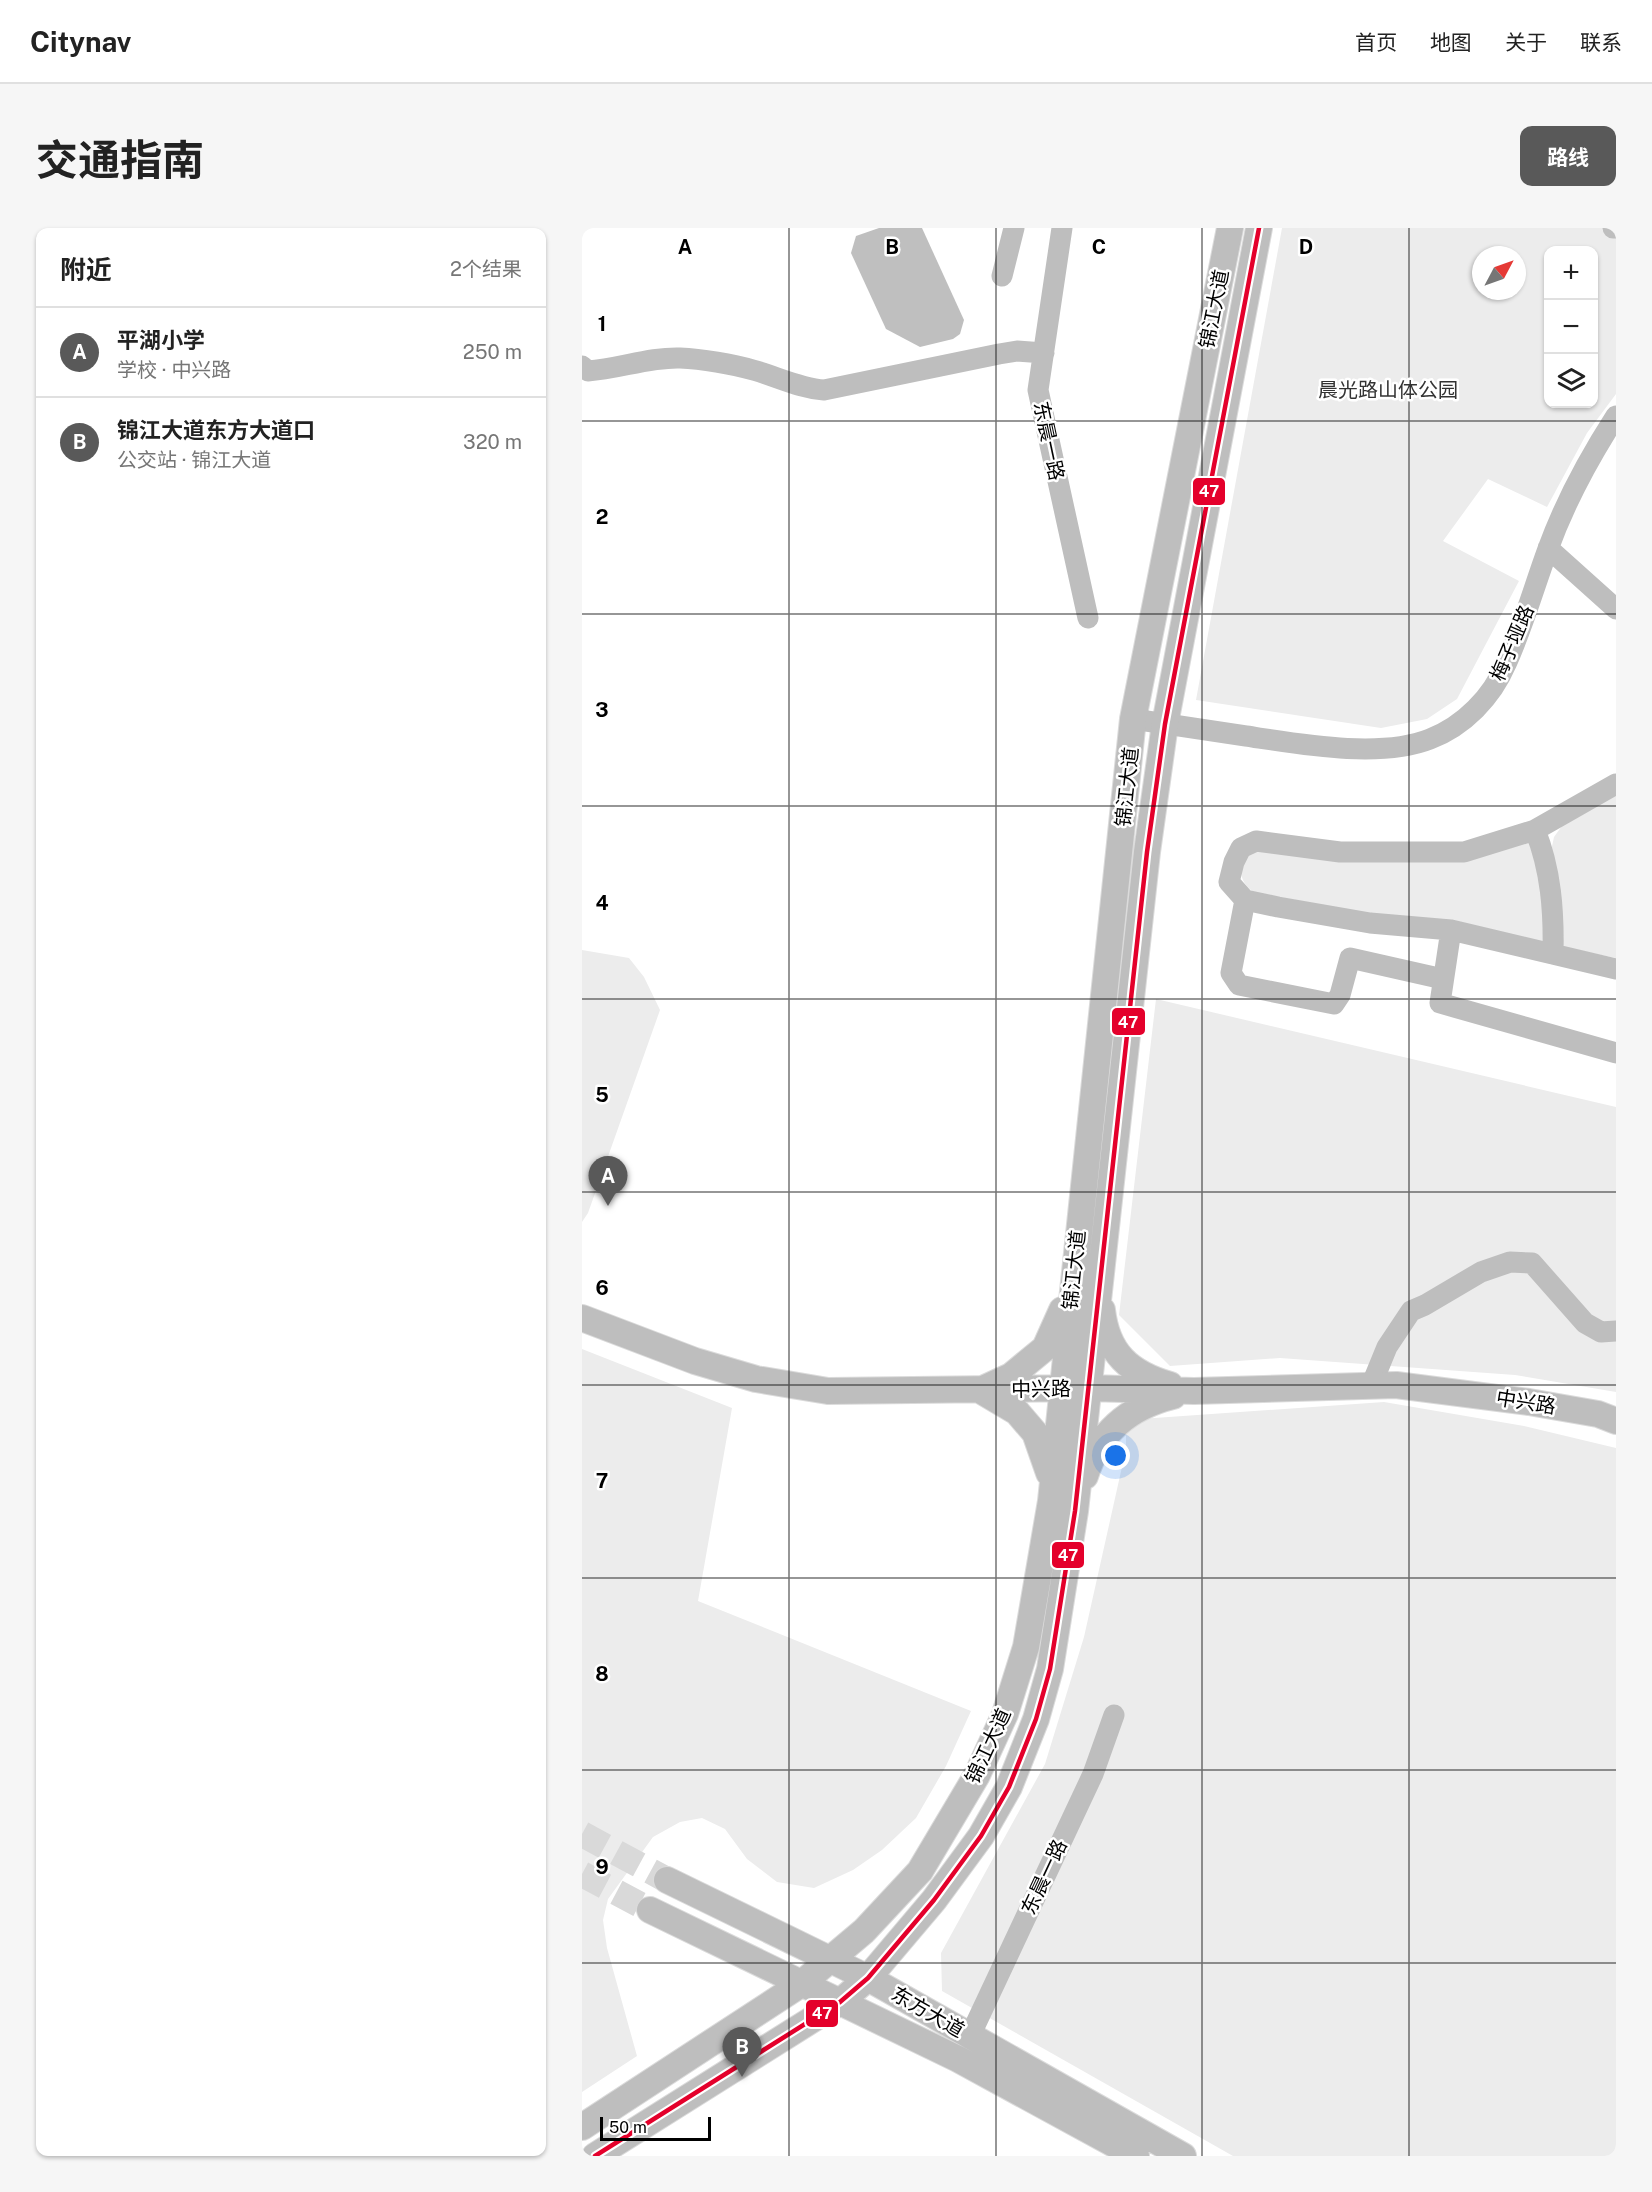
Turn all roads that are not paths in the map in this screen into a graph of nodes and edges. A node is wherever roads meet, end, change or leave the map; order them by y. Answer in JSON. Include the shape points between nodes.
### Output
{"nodes":[{"id":1,"x":1014,"y":228,"type":"edge"},
{"id":2,"x":1062,"y":228,"type":"edge"},
{"id":3,"x":1230,"y":228,"type":"edge"},
{"id":4,"x":1259,"y":228,"type":"edge"},
{"id":5,"x":1002,"y":276,"type":"dead end"},
{"id":6,"x":1044,"y":353,"type":"junction"},
{"id":7,"x":582,"y":366,"type":"edge"},
{"id":8,"x":1616,"y":416,"type":"edge"},
{"id":9,"x":1548,"y":548,"type":"junction"},
{"id":10,"x":1616,"y":609,"type":"edge"},
{"id":11,"x":1088,"y":618,"type":"dead end"},
{"id":12,"x":1133,"y":718,"type":"junction"},
{"id":13,"x":1165,"y":724,"type":"junction"},
{"id":14,"x":1616,"y":784,"type":"edge"},
{"id":15,"x":1535,"y":830,"type":"junction"},
{"id":16,"x":1245,"y":900,"type":"junction"},
{"id":17,"x":1451,"y":930,"type":"junction"},
{"id":18,"x":1553,"y":954,"type":"junction"},
{"id":19,"x":1616,"y":969,"type":"edge"},
{"id":20,"x":1443,"y":979,"type":"junction"},
{"id":21,"x":1616,"y":1053,"type":"edge"},
{"id":22,"x":1072,"y":1283,"type":"junction"},
{"id":23,"x":1099,"y":1290,"type":"junction"},
{"id":24,"x":582,"y":1318,"type":"edge"},
{"id":25,"x":1616,"y":1331,"type":"edge"},
{"id":26,"x":1371,"y":1386,"type":"junction"},
{"id":27,"x":1088,"y":1388,"type":"junction"},
{"id":28,"x":1061,"y":1389,"type":"junction"},
{"id":29,"x":980,"y":1390,"type":"junction"},
{"id":30,"x":1194,"y":1391,"type":"junction"},
{"id":31,"x":1616,"y":1421,"type":"edge"},
{"id":32,"x":1051,"y":1501,"type":"junction"},
{"id":33,"x":1075,"y":1511,"type":"junction"},
{"id":34,"x":1114,"y":1715,"type":"dead end"},
{"id":35,"x":667,"y":1880,"type":"tunnel mouth"},
{"id":36,"x":650,"y":1910,"type":"tunnel mouth"},
{"id":37,"x":831,"y":1960,"type":"junction"},
{"id":38,"x":868,"y":1978,"type":"junction"},
{"id":39,"x":801,"y":1984,"type":"junction"},
{"id":40,"x":840,"y":2002,"type":"junction"},
{"id":41,"x":970,"y":2036,"type":"junction"},
{"id":42,"x":582,"y":2127,"type":"edge"},
{"id":43,"x":595,"y":2156,"type":"edge"},
{"id":44,"x":1136,"y":2156,"type":"edge"},
{"id":45,"x":1183,"y":2156,"type":"edge"}],
"edges":[{"from":1,"to":5,"type":"street"},
{"from":2,"to":6,"type":"street","name":"东晨一路"},
{"from":3,"to":12,"type":"main road","name":"锦江大道"},
{"from":4,"to":13,"type":"main road","name":"锦江大道"},
{"from":6,"to":7,"type":"street","via":[[999,354],[825,390],[806,388],[753,370],[681,358],[608,370],[588,371]]},
{"from":6,"to":11,"type":"street","name":"东晨一路","via":[[1038,390]]},
{"from":8,"to":9,"type":"street","name":"梅子垭路","via":[[1569,497]]},
{"from":9,"to":10,"type":"street"},
{"from":9,"to":13,"type":"street","name":"梅子垭路","via":[[1505,667],[1486,698],[1449,731],[1428,740],[1367,749]]},
{"from":12,"to":13,"type":"street","name":"梅子垭路"},
{"from":12,"to":22,"type":"main road","name":"锦江大道"},
{"from":13,"to":23,"type":"main road","name":"锦江大道","via":[[1147,852]]},
{"from":14,"to":15,"type":"street"},
{"from":15,"to":16,"type":"street","via":[[1464,852],[1340,852],[1256,841],[1241,848],[1229,882]]},
{"from":15,"to":18,"type":"street","via":[[1550,884]]},
{"from":16,"to":17,"type":"street","via":[[1370,923]]},
{"from":16,"to":20,"type":"street","via":[[1231,973],[1239,985],[1334,1004],[1350,958]]},
{"from":17,"to":18,"type":"street"},
{"from":17,"to":20,"type":"street"},
{"from":18,"to":19,"type":"street"},
{"from":20,"to":21,"type":"street","via":[[1440,1003]]},
{"from":22,"to":28,"type":"main road","name":"锦江大道"},
{"from":22,"to":29,"type":"main road","via":[[1045,1348],[1011,1376]]},
{"from":23,"to":27,"type":"main road","name":"锦江大道"},
{"from":23,"to":30,"type":"main road","via":[[1106,1335],[1120,1359],[1159,1382]]},
{"from":24,"to":29,"type":"main road","name":"中兴路","via":[[695,1361],[756,1379],[828,1391]]},
{"from":25,"to":26,"type":"street","via":[[1601,1332],[1585,1323],[1532,1263],[1510,1262],[1481,1272],[1411,1311],[1387,1347]]},
{"from":26,"to":30,"type":"main road","name":"中兴路"},
{"from":26,"to":31,"type":"main road","name":"中兴路","via":[[1396,1385],[1529,1401]]},
{"from":27,"to":28,"type":"main road","name":"中兴路"},
{"from":27,"to":30,"type":"main road","name":"中兴路"},
{"from":27,"to":33,"type":"main road","name":"锦江大道"},
{"from":28,"to":29,"type":"main road","name":"中兴路"},
{"from":28,"to":32,"type":"main road","name":"锦江大道"},
{"from":29,"to":32,"type":"main road","via":[[1017,1412],[1035,1433],[1049,1471]]},
{"from":30,"to":33,"type":"main road","via":[[1160,1399],[1114,1425],[1089,1466]]},
{"from":32,"to":37,"type":"main road","name":"锦江大道","via":[[1026,1647],[1005,1714],[978,1775],[920,1871]]},
{"from":33,"to":38,"type":"main road","name":"锦江大道","via":[[1050,1669],[1036,1719],[1009,1787],[981,1836],[934,1900]]},
{"from":34,"to":41,"type":"street","name":"东晨一路","via":[[1093,1774]]},
{"from":35,"to":37,"type":"main road","name":"东方大道"},
{"from":36,"to":39,"type":"main road","name":"东方大道"},
{"from":37,"to":38,"type":"main road","name":"东方大道"},
{"from":37,"to":39,"type":"main road","name":"锦江大道"},
{"from":38,"to":40,"type":"main road","name":"锦江大道"},
{"from":38,"to":41,"type":"main road","name":"东方大道"},
{"from":39,"to":40,"type":"main road","name":"东方大道"},
{"from":39,"to":42,"type":"main road","name":"锦江大道"},
{"from":40,"to":43,"type":"main road","name":"锦江大道"},
{"from":40,"to":44,"type":"main road","name":"东方大道","via":[[958,2060]]},
{"from":41,"to":45,"type":"main road","name":"东方大道"}]}
